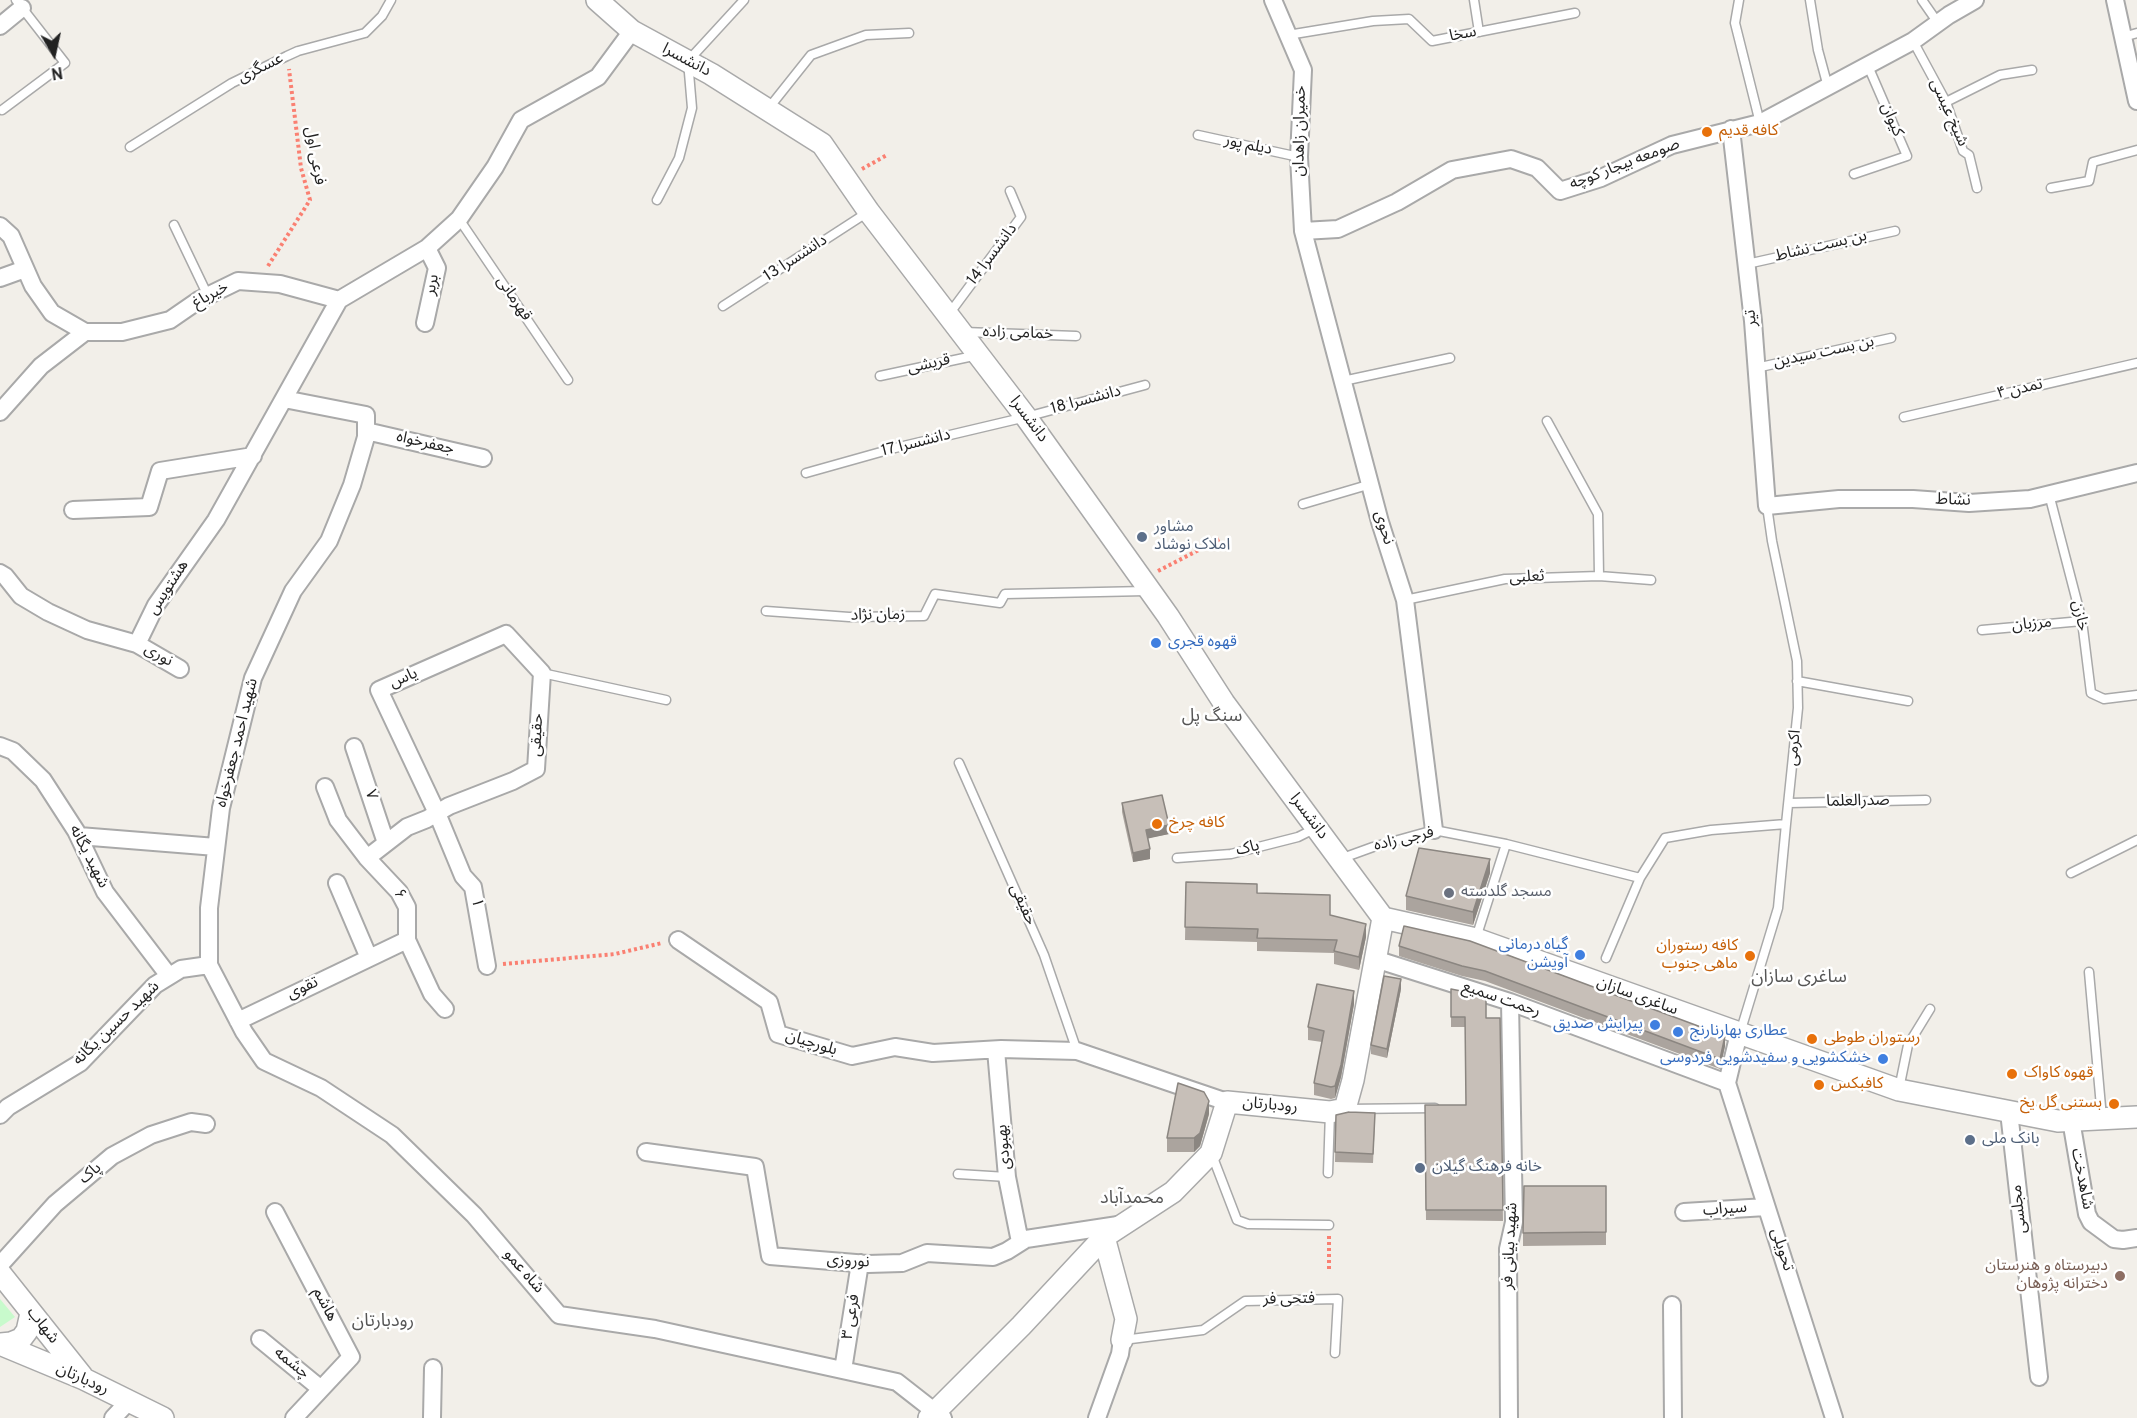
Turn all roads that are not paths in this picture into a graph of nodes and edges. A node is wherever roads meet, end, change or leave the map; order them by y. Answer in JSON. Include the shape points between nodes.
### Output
{"nodes":[{"id":1,"x":390,"y":0,"type":"edge"},
{"id":2,"x":597,"y":0,"type":"edge"},
{"id":3,"x":744,"y":0,"type":"edge"},
{"id":4,"x":1273,"y":0,"type":"edge"},
{"id":5,"x":1474,"y":0,"type":"edge"},
{"id":6,"x":1739,"y":0,"type":"edge"},
{"id":7,"x":1810,"y":0,"type":"edge"},
{"id":8,"x":1922,"y":0,"type":"edge"},
{"id":9,"x":1975,"y":0,"type":"edge"},
{"id":10,"x":2115,"y":0,"type":"edge"},
{"id":11,"x":19,"y":4,"type":"edge"},
{"id":12,"x":1575,"y":13,"type":"dead end"},
{"id":13,"x":1938,"y":23,"type":"junction"},
{"id":14,"x":0,"y":26,"type":"edge"},
{"id":15,"x":632,"y":32,"type":"junction"},
{"id":16,"x":1479,"y":32,"type":"junction"},
{"id":17,"x":909,"y":33,"type":"dead end"},
{"id":18,"x":1288,"y":35,"type":"junction"},
{"id":19,"x":2130,"y":35,"type":"edge"},
{"id":20,"x":1913,"y":41,"type":"junction"},
{"id":21,"x":688,"y":61,"type":"junction"},
{"id":22,"x":1868,"y":66,"type":"junction"},
{"id":23,"x":2032,"y":70,"type":"dead end"},
{"id":24,"x":1828,"y":88,"type":"junction"},
{"id":25,"x":2137,"y":101,"type":"edge"},
{"id":26,"x":1946,"y":102,"type":"junction"},
{"id":27,"x":767,"y":109,"type":"junction"},
{"id":28,"x":2,"y":110,"type":"edge"},
{"id":29,"x":1760,"y":123,"type":"junction"},
{"id":30,"x":1731,"y":129,"type":"junction"},
{"id":31,"x":1198,"y":135,"type":"dead end"},
{"id":32,"x":130,"y":147,"type":"dead end"},
{"id":33,"x":2137,"y":150,"type":"edge"},
{"id":34,"x":1299,"y":157,"type":"junction"},
{"id":35,"x":1854,"y":174,"type":"dead end"},
{"id":36,"x":1977,"y":188,"type":"dead end"},
{"id":37,"x":2051,"y":188,"type":"dead end"},
{"id":38,"x":1010,"y":191,"type":"dead end"},
{"id":39,"x":657,"y":200,"type":"dead end"},
{"id":40,"x":869,"y":212,"type":"junction"},
{"id":41,"x":459,"y":219,"type":"junction"},
{"id":42,"x":174,"y":225,"type":"dead end"},
{"id":43,"x":0,"y":226,"type":"edge"},
{"id":44,"x":1303,"y":231,"type":"junction"},
{"id":45,"x":1895,"y":231,"type":"dead end"},
{"id":46,"x":427,"y":248,"type":"junction"},
{"id":47,"x":1746,"y":264,"type":"junction"},
{"id":48,"x":25,"y":269,"type":"junction"},
{"id":49,"x":0,"y":278,"type":"edge"},
{"id":50,"x":208,"y":296,"type":"junction"},
{"id":51,"x":339,"y":300,"type":"junction"},
{"id":52,"x":723,"y":306,"type":"dead end"},
{"id":53,"x":425,"y":323,"type":"dead end"},
{"id":54,"x":954,"y":324,"type":"junction"},
{"id":55,"x":85,"y":332,"type":"junction"},
{"id":56,"x":1076,"y":336,"type":"dead end"},
{"id":57,"x":1891,"y":338,"type":"dead end"},
{"id":58,"x":978,"y":355,"type":"junction"},
{"id":59,"x":1450,"y":358,"type":"dead end"},
{"id":60,"x":2137,"y":363,"type":"edge"},
{"id":61,"x":1756,"y":368,"type":"junction"},
{"id":62,"x":880,"y":376,"type":"dead end"},
{"id":63,"x":568,"y":380,"type":"dead end"},
{"id":64,"x":1343,"y":381,"type":"junction"},
{"id":65,"x":1145,"y":385,"type":"dead end"},
{"id":66,"x":284,"y":399,"type":"junction"},
{"id":67,"x":0,"y":412,"type":"edge"},
{"id":68,"x":1026,"y":417,"type":"junction"},
{"id":69,"x":1904,"y":417,"type":"dead end"},
{"id":70,"x":1547,"y":421,"type":"dead end"},
{"id":71,"x":366,"y":431,"type":"junction"},
{"id":72,"x":253,"y":456,"type":"junction"},
{"id":73,"x":483,"y":458,"type":"dead end"},
{"id":74,"x":2137,"y":472,"type":"edge"},
{"id":75,"x":806,"y":473,"type":"dead end"},
{"id":76,"x":1371,"y":484,"type":"junction"},
{"id":77,"x":2049,"y":494,"type":"junction"},
{"id":78,"x":1303,"y":504,"type":"dead end"},
{"id":79,"x":1767,"y":506,"type":"junction"},
{"id":80,"x":73,"y":510,"type":"dead end"},
{"id":81,"x":0,"y":573,"type":"edge"},
{"id":82,"x":1599,"y":576,"type":"junction"},
{"id":83,"x":1651,"y":580,"type":"dead end"},
{"id":84,"x":1146,"y":585,"type":"junction"},
{"id":85,"x":1405,"y":600,"type":"junction"},
{"id":86,"x":766,"y":611,"type":"dead end"},
{"id":87,"x":2082,"y":621,"type":"junction"},
{"id":88,"x":1982,"y":630,"type":"dead end"},
{"id":89,"x":137,"y":644,"type":"junction"},
{"id":90,"x":180,"y":669,"type":"dead end"},
{"id":91,"x":542,"y":673,"type":"junction"},
{"id":92,"x":1797,"y":681,"type":"junction"},
{"id":93,"x":2137,"y":694,"type":"edge"},
{"id":94,"x":666,"y":700,"type":"dead end"},
{"id":95,"x":1908,"y":701,"type":"dead end"},
{"id":96,"x":0,"y":746,"type":"edge"},
{"id":97,"x":354,"y":747,"type":"dead end"},
{"id":98,"x":959,"y":763,"type":"dead end"},
{"id":99,"x":325,"y":787,"type":"dead end"},
{"id":100,"x":1926,"y":800,"type":"dead end"},
{"id":101,"x":1790,"y":803,"type":"junction"},
{"id":102,"x":437,"y":813,"type":"junction"},
{"id":103,"x":1786,"y":824,"type":"junction"},
{"id":104,"x":1317,"y":828,"type":"junction"},
{"id":105,"x":1434,"y":830,"type":"junction"},
{"id":106,"x":79,"y":836,"type":"junction"},
{"id":107,"x":2137,"y":840,"type":"edge"},
{"id":108,"x":386,"y":843,"type":"junction"},
{"id":109,"x":1506,"y":844,"type":"junction"},
{"id":110,"x":216,"y":847,"type":"junction"},
{"id":111,"x":368,"y":858,"type":"junction"},
{"id":112,"x":1177,"y":858,"type":"dead end"},
{"id":113,"x":1340,"y":859,"type":"junction"},
{"id":114,"x":2071,"y":873,"type":"dead end"},
{"id":115,"x":1640,"y":878,"type":"junction"},
{"id":116,"x":337,"y":883,"type":"dead end"},
{"id":117,"x":1383,"y":918,"type":"junction"},
{"id":118,"x":1476,"y":939,"type":"junction"},
{"id":119,"x":407,"y":940,"type":"junction"},
{"id":120,"x":678,"y":940,"type":"road end"},
{"id":121,"x":369,"y":958,"type":"junction"},
{"id":122,"x":1606,"y":958,"type":"dead end"},
{"id":123,"x":1375,"y":959,"type":"junction"},
{"id":124,"x":208,"y":965,"type":"junction"},
{"id":125,"x":487,"y":966,"type":"road end"},
{"id":126,"x":2089,"y":972,"type":"dead end"},
{"id":127,"x":169,"y":976,"type":"junction"},
{"id":128,"x":1510,"y":1002,"type":"junction"},
{"id":129,"x":445,"y":1009,"type":"dead end"},
{"id":130,"x":1930,"y":1010,"type":"dead end"},
{"id":131,"x":238,"y":1021,"type":"junction"},
{"id":132,"x":1740,"y":1033,"type":"junction"},
{"id":133,"x":996,"y":1050,"type":"junction"},
{"id":134,"x":1077,"y":1051,"type":"junction"},
{"id":135,"x":1727,"y":1083,"type":"junction"},
{"id":136,"x":1899,"y":1090,"type":"junction"},
{"id":137,"x":1227,"y":1102,"type":"junction"},
{"id":138,"x":1444,"y":1108,"type":"edge"},
{"id":139,"x":1338,"y":1110,"type":"junction"},
{"id":140,"x":2009,"y":1112,"type":"junction"},
{"id":141,"x":0,"y":1115,"type":"edge"},
{"id":142,"x":2137,"y":1117,"type":"edge"},
{"id":143,"x":2102,"y":1119,"type":"junction"},
{"id":144,"x":2071,"y":1120,"type":"junction"},
{"id":145,"x":206,"y":1124,"type":"dead end"},
{"id":146,"x":646,"y":1152,"type":"dead end"},
{"id":147,"x":1211,"y":1153,"type":"junction"},
{"id":148,"x":1329,"y":1173,"type":"dead end"},
{"id":149,"x":958,"y":1174,"type":"dead end"},
{"id":150,"x":1007,"y":1177,"type":"junction"},
{"id":151,"x":1766,"y":1207,"type":"junction"},
{"id":152,"x":275,"y":1212,"type":"dead end"},
{"id":153,"x":1684,"y":1212,"type":"dead end"},
{"id":154,"x":1329,"y":1224,"type":"road end"},
{"id":155,"x":1112,"y":1231,"type":"junction"},
{"id":156,"x":2137,"y":1238,"type":"edge"},
{"id":157,"x":1020,"y":1242,"type":"junction"},
{"id":158,"x":860,"y":1263,"type":"junction"},
{"id":159,"x":0,"y":1265,"type":"edge"},
{"id":160,"x":0,"y":1274,"type":"edge"},
{"id":161,"x":1672,"y":1305,"type":"dead end"},
{"id":162,"x":31,"y":1313,"type":"junction"},
{"id":163,"x":260,"y":1339,"type":"dead end"},
{"id":164,"x":1122,"y":1340,"type":"junction"},
{"id":165,"x":0,"y":1344,"type":"edge"},
{"id":166,"x":1335,"y":1353,"type":"dead end"},
{"id":167,"x":433,"y":1368,"type":"dead end"},
{"id":168,"x":843,"y":1370,"type":"junction"},
{"id":169,"x":2039,"y":1377,"type":"dead end"},
{"id":170,"x":84,"y":1379,"type":"junction"},
{"id":171,"x":321,"y":1389,"type":"junction"},
{"id":172,"x":129,"y":1401,"type":"junction"},
{"id":173,"x":936,"y":1416,"type":"edge"},
{"id":174,"x":113,"y":1418,"type":"edge"},
{"id":175,"x":163,"y":1418,"type":"edge"},
{"id":176,"x":294,"y":1418,"type":"edge"},
{"id":177,"x":432,"y":1418,"type":"edge"},
{"id":178,"x":1097,"y":1418,"type":"edge"},
{"id":179,"x":1509,"y":1418,"type":"edge"},
{"id":180,"x":1673,"y":1418,"type":"edge"},
{"id":181,"x":1834,"y":1418,"type":"edge"}],
"edges":[{"from":1,"to":32,"type":"lane","name":"عسگری","via":[[382,16],[365,33],[298,51],[232,83]]},
{"from":2,"to":15,"type":"street","name":"دانشسرا"},
{"from":3,"to":21,"type":"lane"},
{"from":4,"to":18,"type":"street","name":"خمیران زاهدان"},
{"from":5,"to":16,"type":"lane"},
{"from":6,"to":29,"type":"lane","via":[[1736,23]]},
{"from":7,"to":24,"type":"lane"},
{"from":8,"to":13,"type":"lane"},
{"from":9,"to":13,"type":"street","name":"صومعه بیجار کوچه"},
{"from":10,"to":19,"type":"street"},
{"from":11,"to":14,"type":"street"},
{"from":11,"to":28,"type":"lane","via":[[65,63]]},
{"from":12,"to":16,"type":"lane","name":"سخا"},
{"from":13,"to":20,"type":"street","name":"صومعه بیجار کوچه"},
{"from":15,"to":21,"type":"street","name":"دانشسرا"},
{"from":15,"to":41,"type":"street","via":[[598,76],[521,120]]},
{"from":16,"to":18,"type":"lane","name":"سخا","via":[[1432,41],[1409,19]]},
{"from":17,"to":27,"type":"lane","via":[[866,35],[811,56]]},
{"from":18,"to":34,"type":"street","name":"خمیران زاهدان","via":[[1303,70]]},
{"from":19,"to":25,"type":"street"},
{"from":20,"to":22,"type":"street","name":"صومعه بیجار کوچه"},
{"from":20,"to":26,"type":"lane","name":"شیخ عیسی"},
{"from":21,"to":27,"type":"street","name":"دانشسرا"},
{"from":21,"to":39,"type":"lane","via":[[692,108],[679,158]]},
{"from":22,"to":24,"type":"street","name":"صومعه بیجار کوچه"},
{"from":22,"to":35,"type":"lane","name":"کیوان","via":[[1907,156]]},
{"from":23,"to":26,"type":"lane","via":[[2000,75]]},
{"from":24,"to":29,"type":"street","name":"صومعه بیجار کوچه"},
{"from":26,"to":36,"type":"lane","name":"شیخ عیسی","via":[[1969,155]]},
{"from":27,"to":40,"type":"street","name":"دانشسرا","via":[[822,144]]},
{"from":29,"to":30,"type":"street","name":"صومعه بیجار کوچه"},
{"from":30,"to":44,"type":"street","name":"صومعه بیجار کوچه","via":[[1672,145],[1601,178],[1560,191],[1537,168],[1511,159],[1452,170],[1397,202],[1338,229]]},
{"from":30,"to":47,"type":"street","name":"تیر"},
{"from":31,"to":34,"type":"lane","name":"دیلم پور"},
{"from":33,"to":37,"type":"lane","via":[[2093,162],[2089,181]]},
{"from":34,"to":44,"type":"street","name":"خمیران زاهدان"},
{"from":38,"to":54,"type":"lane","name":"دانشسرا 14","via":[[1021,218]]},
{"from":40,"to":52,"type":"lane","name":"دانشسرا 13"},
{"from":40,"to":54,"type":"street","name":"دانشسرا"},
{"from":41,"to":46,"type":"street"},
{"from":41,"to":63,"type":"lane","name":"قهرمانی"},
{"from":42,"to":50,"type":"lane"},
{"from":43,"to":48,"type":"street","via":[[11,236]]},
{"from":44,"to":64,"type":"street","name":"نحوی"},
{"from":45,"to":47,"type":"lane","name":"بن بست نشاط"},
{"from":46,"to":51,"type":"street"},
{"from":46,"to":53,"type":"street","name":"بربر","via":[[437,268]]},
{"from":47,"to":61,"type":"street","name":"تیر"},
{"from":48,"to":49,"type":"street"},
{"from":48,"to":55,"type":"street","via":[[52,313]]},
{"from":50,"to":51,"type":"street","name":"خیرباغ","via":[[238,281],[280,284]]},
{"from":50,"to":55,"type":"street","name":"خیرباغ","via":[[170,320],[122,332]]},
{"from":51,"to":66,"type":"street","name":"هشتویس"},
{"from":54,"to":56,"type":"lane","name":"خمامی زاده"},
{"from":54,"to":58,"type":"street","name":"دانشسرا"},
{"from":55,"to":67,"type":"street","via":[[41,366]]},
{"from":57,"to":61,"type":"lane","name":"بن بست سیدین"},
{"from":58,"to":62,"type":"lane","name":"قریشی"},
{"from":58,"to":68,"type":"street","name":"دانشسرا"},
{"from":59,"to":64,"type":"lane"},
{"from":60,"to":69,"type":"lane","name":"تمدن ۴"},
{"from":61,"to":79,"type":"street","name":"تیر"},
{"from":64,"to":76,"type":"street","name":"نحوی"},
{"from":65,"to":68,"type":"lane","name":"دانشسرا 18"},
{"from":66,"to":71,"type":"street","via":[[366,415]]},
{"from":66,"to":72,"type":"street","name":"هشتویس"},
{"from":68,"to":75,"type":"lane","name":"دانشسرا 17"},
{"from":68,"to":84,"type":"street","name":"دانشسرا"},
{"from":70,"to":82,"type":"lane","via":[[1598,514]]},
{"from":71,"to":73,"type":"street","name":"جعفرخواه"},
{"from":71,"to":110,"type":"street","name":"شهید احمد جعفرخواه","via":[[352,485],[329,541],[293,591],[253,678],[221,808]]},
{"from":72,"to":80,"type":"street","via":[[160,471],[149,507]]},
{"from":72,"to":89,"type":"street","name":"هشتویس","via":[[216,520],[156,605]]},
{"from":74,"to":77,"type":"street","name":"نشاط"},
{"from":76,"to":78,"type":"lane"},
{"from":76,"to":85,"type":"street","name":"نحوی"},
{"from":77,"to":79,"type":"street","name":"نشاط","via":[[1969,503],[1839,499]]},
{"from":77,"to":87,"type":"lane","name":"خازن"},
{"from":79,"to":92,"type":"lane","name":"اکرمی","via":[[1797,661]]},
{"from":81,"to":89,"type":"street","via":[[21,596],[48,612],[87,630]]},
{"from":82,"to":83,"type":"lane","name":"ثعلبی"},
{"from":82,"to":85,"type":"lane","name":"ثعلبی","via":[[1506,579]]},
{"from":84,"to":86,"type":"lane","name":"زمان نژاد","via":[[1005,594],[1000,603],[935,594],[924,616],[849,617]]},
{"from":84,"to":104,"type":"street","name":"دانشسرا","via":[[1224,703]]},
{"from":85,"to":105,"type":"street","name":"نحوی"},
{"from":87,"to":88,"type":"lane","name":"مرزبان"},
{"from":87,"to":93,"type":"lane","name":"خازن","via":[[2091,693],[2104,699]]},
{"from":89,"to":90,"type":"street","name":"نوری"},
{"from":91,"to":94,"type":"lane"},
{"from":91,"to":102,"type":"street","name":"حقیقی","via":[[536,769]]},
{"from":91,"to":102,"type":"street","name":"یاس","via":[[506,634],[379,690]]},
{"from":92,"to":95,"type":"lane"},
{"from":92,"to":101,"type":"lane","name":"اکرمی"},
{"from":96,"to":106,"type":"street","name":"شهید یگانه","via":[[13,751],[43,780]]},
{"from":97,"to":108,"type":"street","name":"۷"},
{"from":98,"to":134,"type":"lane","name":"حقیقی","via":[[1044,955]]},
{"from":99,"to":111,"type":"street","name":"۶","via":[[338,820]]},
{"from":100,"to":101,"type":"lane","name":"صدرالعلما"},
{"from":101,"to":103,"type":"lane","name":"اکرمی"},
{"from":102,"to":108,"type":"street","name":"حقیقی","via":[[407,827]]},
{"from":102,"to":125,"type":"street","name":"۱","via":[[463,876],[473,887]]},
{"from":103,"to":115,"type":"lane","via":[[1665,838]]},
{"from":103,"to":132,"type":"lane","name":"اکرمی","via":[[1778,908]]},
{"from":104,"to":112,"type":"lane","name":"پاک","via":[[1298,837],[1231,854]]},
{"from":104,"to":113,"type":"street","name":"دانشسرا"},
{"from":105,"to":109,"type":"lane","name":"فرجی زاده"},
{"from":105,"to":113,"type":"lane","name":"فرجی زاده"},
{"from":106,"to":110,"type":"street"},
{"from":106,"to":127,"type":"street","name":"شهید یگانه","via":[[105,892]]},
{"from":107,"to":114,"type":"lane"},
{"from":108,"to":111,"type":"street","name":"حقیقی"},
{"from":109,"to":115,"type":"lane"},
{"from":109,"to":118,"type":"lane"},
{"from":110,"to":124,"type":"street","name":"شهید احمد جعفرخواه"},
{"from":111,"to":119,"type":"street","name":"۶","via":[[399,892],[407,908]]},
{"from":113,"to":117,"type":"street","name":"دانشسرا"},
{"from":115,"to":122,"type":"lane"},
{"from":116,"to":121,"type":"street"},
{"from":117,"to":118,"type":"street","name":"ساغری سازان"},
{"from":117,"to":123,"type":"street"},
{"from":118,"to":132,"type":"street","name":"ساغری سازان"},
{"from":119,"to":121,"type":"street","name":"تقوی"},
{"from":119,"to":129,"type":"street","via":[[432,994]]},
{"from":120,"to":133,"type":"street","name":"بلورچیان","via":[[769,1002],[778,1034],[852,1056],[895,1047],[933,1053]]},
{"from":121,"to":131,"type":"street","name":"تقوی"},
{"from":123,"to":128,"type":"street","name":"رحمت سمیع"},
{"from":123,"to":139,"type":"street","via":[[1353,1080]]},
{"from":124,"to":127,"type":"street","name":"شهید حسین یگانه","via":[[181,969]]},
{"from":124,"to":131,"type":"street","name":"شاه عمو"},
{"from":126,"to":143,"type":"lane"},
{"from":127,"to":141,"type":"street","name":"شهید حسین یگانه","via":[[155,985],[80,1063]]},
{"from":128,"to":135,"type":"street","name":"رحمت سمیع"},
{"from":128,"to":179,"type":"street","name":"شهید بیانی فر","via":[[1514,1222],[1508,1249]]},
{"from":130,"to":136,"type":"lane","via":[[1908,1045]]},
{"from":131,"to":168,"type":"street","name":"شاه عمو","via":[[264,1061],[321,1088],[392,1135],[474,1215],[559,1315],[655,1329]]},
{"from":132,"to":135,"type":"street"},
{"from":132,"to":136,"type":"street","name":"ساغری سازان"},
{"from":133,"to":134,"type":"street","name":"بلورچیان"},
{"from":133,"to":150,"type":"street","name":"بهبودی"},
{"from":134,"to":137,"type":"street","name":"بلورچیان"},
{"from":135,"to":151,"type":"street","name":"تحویلی"},
{"from":136,"to":140,"type":"street","name":"ساغری سازان"},
{"from":137,"to":139,"type":"street","name":"رودبارتان"},
{"from":137,"to":147,"type":"street","name":"رودبارتان"},
{"from":138,"to":139,"type":"lane"},
{"from":139,"to":148,"type":"lane"},
{"from":140,"to":144,"type":"street","name":"ساغری سازان"},
{"from":140,"to":169,"type":"street","name":"مجلسی"},
{"from":142,"to":143,"type":"street","name":"ساغری سازان"},
{"from":143,"to":144,"type":"street","name":"ساغری سازان"},
{"from":144,"to":156,"type":"street","name":"شاهدخت","via":[[2091,1222],[2114,1239]]},
{"from":145,"to":159,"type":"street","name":"پاک","via":[[191,1122],[151,1134],[112,1156],[55,1204]]},
{"from":146,"to":158,"type":"street","name":"نوروزی","via":[[755,1167],[770,1256]]},
{"from":147,"to":154,"type":"lane","via":[[1237,1220],[1248,1224]]},
{"from":147,"to":155,"type":"street","name":"رودبارتان","via":[[1173,1192]]},
{"from":149,"to":150,"type":"lane"},
{"from":150,"to":157,"type":"street","name":"بهبودی"},
{"from":151,"to":153,"type":"street","name":"سیراب"},
{"from":151,"to":181,"type":"street","name":"تحویلی"},
{"from":152,"to":171,"type":"street","name":"هاشم","via":[[351,1357]]},
{"from":155,"to":157,"type":"street","name":"نوروزی"},
{"from":155,"to":164,"type":"street","via":[[1126,1319]]},
{"from":155,"to":173,"type":"street","name":"رودبارتان"},
{"from":157,"to":158,"type":"street","name":"نوروزی","via":[[993,1257],[927,1253],[902,1263]]},
{"from":158,"to":168,"type":"street","name":"فرعی ۳"},
{"from":160,"to":162,"type":"street","name":"شهاب"},
{"from":161,"to":180,"type":"street"},
{"from":162,"to":165,"type":"street","via":[[21,1338]]},
{"from":162,"to":170,"type":"street","name":"شهاب"},
{"from":163,"to":171,"type":"street","name":"چشمه"},
{"from":164,"to":166,"type":"lane","name":"فتحی فر","via":[[1203,1330],[1245,1301],[1338,1299]]},
{"from":164,"to":178,"type":"street"},
{"from":165,"to":170,"type":"street","name":"رودبارتان"},
{"from":167,"to":177,"type":"street"},
{"from":168,"to":173,"type":"street","name":"شاه عمو","via":[[897,1382]]},
{"from":170,"to":172,"type":"street","name":"رودبارتان"},
{"from":171,"to":176,"type":"street","name":"هاشم"},
{"from":172,"to":174,"type":"street"},
{"from":172,"to":175,"type":"street","name":"رودبارتان"}]}
